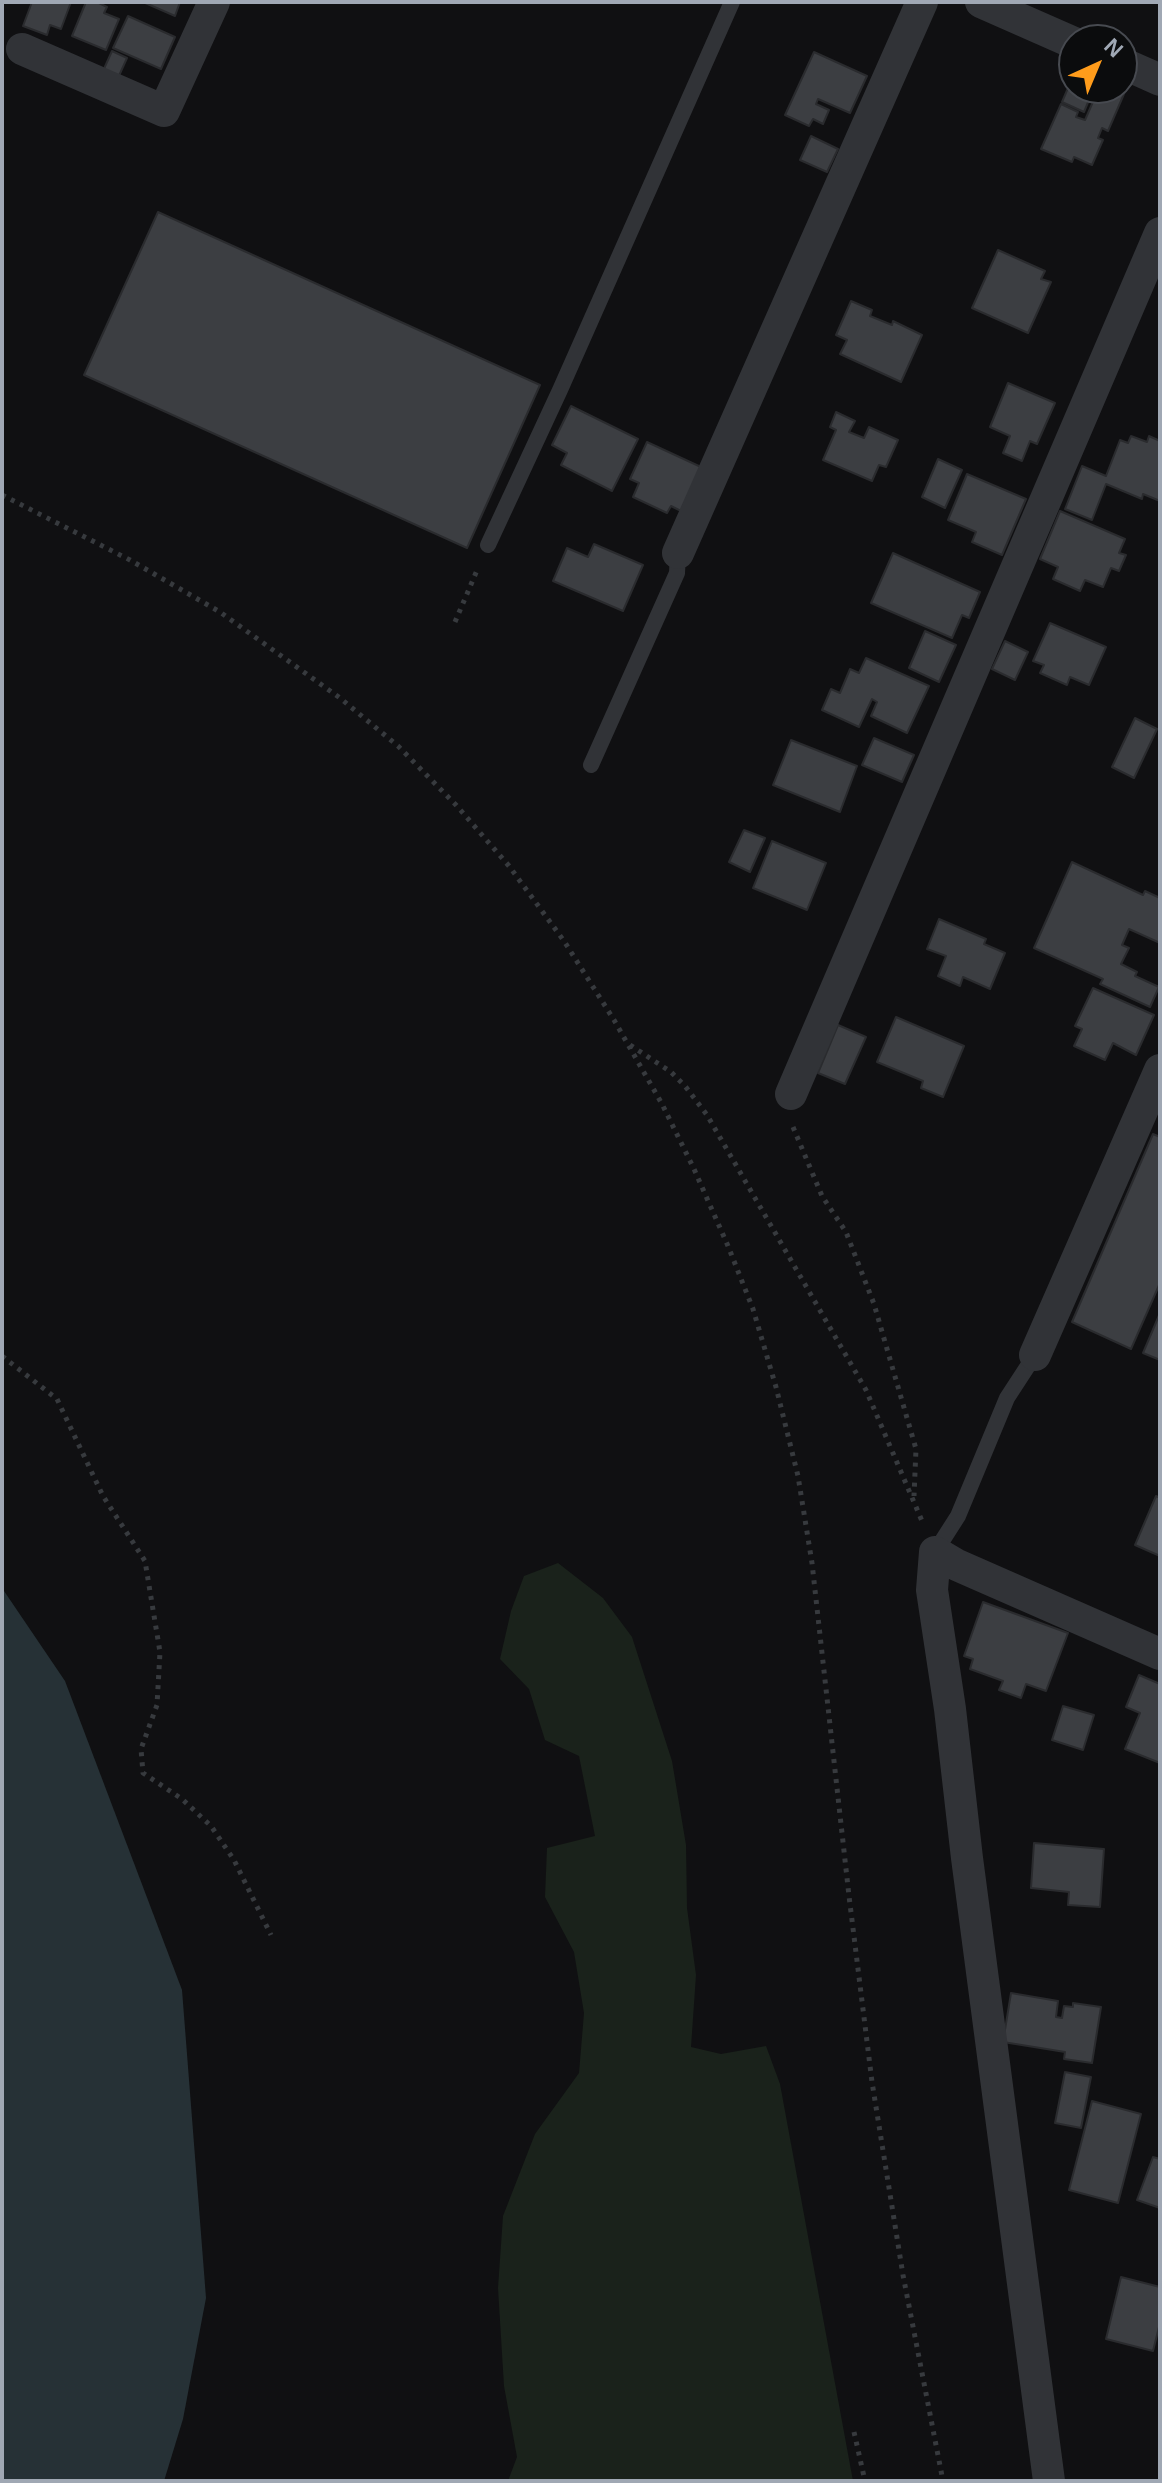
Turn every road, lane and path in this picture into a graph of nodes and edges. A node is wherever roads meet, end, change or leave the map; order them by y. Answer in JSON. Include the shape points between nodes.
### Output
{"nodes":[{"id":1,"x":214,"y":2,"type":"edge"},
{"id":2,"x":732,"y":2,"type":"edge"},
{"id":3,"x":922,"y":2,"type":"edge"},
{"id":4,"x":981,"y":2,"type":"edge"},
{"id":5,"x":1058,"y":36,"type":"edge"},
{"id":6,"x":22,"y":49,"type":"dead end"},
{"id":7,"x":1138,"y":70,"type":"edge"},
{"id":8,"x":1160,"y":80,"type":"edge"},
{"id":9,"x":1160,"y":233,"type":"edge"},
{"id":10,"x":2,"y":495,"type":"edge"},
{"id":11,"x":488,"y":545,"type":"joint"},
{"id":12,"x":678,"y":553,"type":"joint"},
{"id":13,"x":455,"y":622,"type":"dead end"},
{"id":14,"x":591,"y":765,"type":"dead end"},
{"id":15,"x":627,"y":1043,"type":"junction"},
{"id":16,"x":1160,"y":1070,"type":"edge"},
{"id":17,"x":791,"y":1094,"type":"joint"},
{"id":18,"x":1035,"y":1355,"type":"joint"},
{"id":19,"x":2,"y":1356,"type":"edge"},
{"id":20,"x":914,"y":1501,"type":"junction"},
{"id":21,"x":935,"y":1552,"type":"junction"},
{"id":22,"x":1160,"y":1654,"type":"edge"},
{"id":23,"x":271,"y":1935,"type":"dead end"},
{"id":24,"x":854,"y":2432,"type":"dead end"},
{"id":25,"x":865,"y":2481,"type":"edge"},
{"id":26,"x":943,"y":2481,"type":"edge"},
{"id":27,"x":1049,"y":2481,"type":"edge"}],
"edges":[{"from":1,"to":6,"type":"street","via":[[164,111]]},
{"from":2,"to":11,"type":"lane"},
{"from":3,"to":12,"type":"street"},
{"from":4,"to":5,"type":"street"},
{"from":7,"to":8,"type":"street"},
{"from":9,"to":17,"type":"street"},
{"from":10,"to":15,"type":"path","via":[[220,612],[398,746],[509,866],[564,941]]},
{"from":11,"to":13,"type":"path"},
{"from":12,"to":14,"type":"lane","via":[[677,573]]},
{"from":15,"to":20,"type":"path","via":[[671,1072],[707,1115],[866,1390]]},
{"from":15,"to":26,"type":"path","via":[[694,1169],[733,1258],[753,1309],[798,1476],[872,2082]]},
{"from":16,"to":18,"type":"street"},
{"from":17,"to":20,"type":"path","via":[[793,1127],[822,1196],[846,1232],[874,1304],[916,1449]]},
{"from":18,"to":21,"type":"lane","via":[[1007,1398],[958,1516]]},
{"from":19,"to":23,"type":"path","via":[[57,1399],[103,1496],[145,1561],[160,1652],[157,1705],[141,1749],[143,1773],[211,1826]]},
{"from":20,"to":21,"type":"path"},
{"from":21,"to":22,"type":"street"},
{"from":21,"to":27,"type":"street","via":[[932,1590]]},
{"from":24,"to":25,"type":"path"}]}
